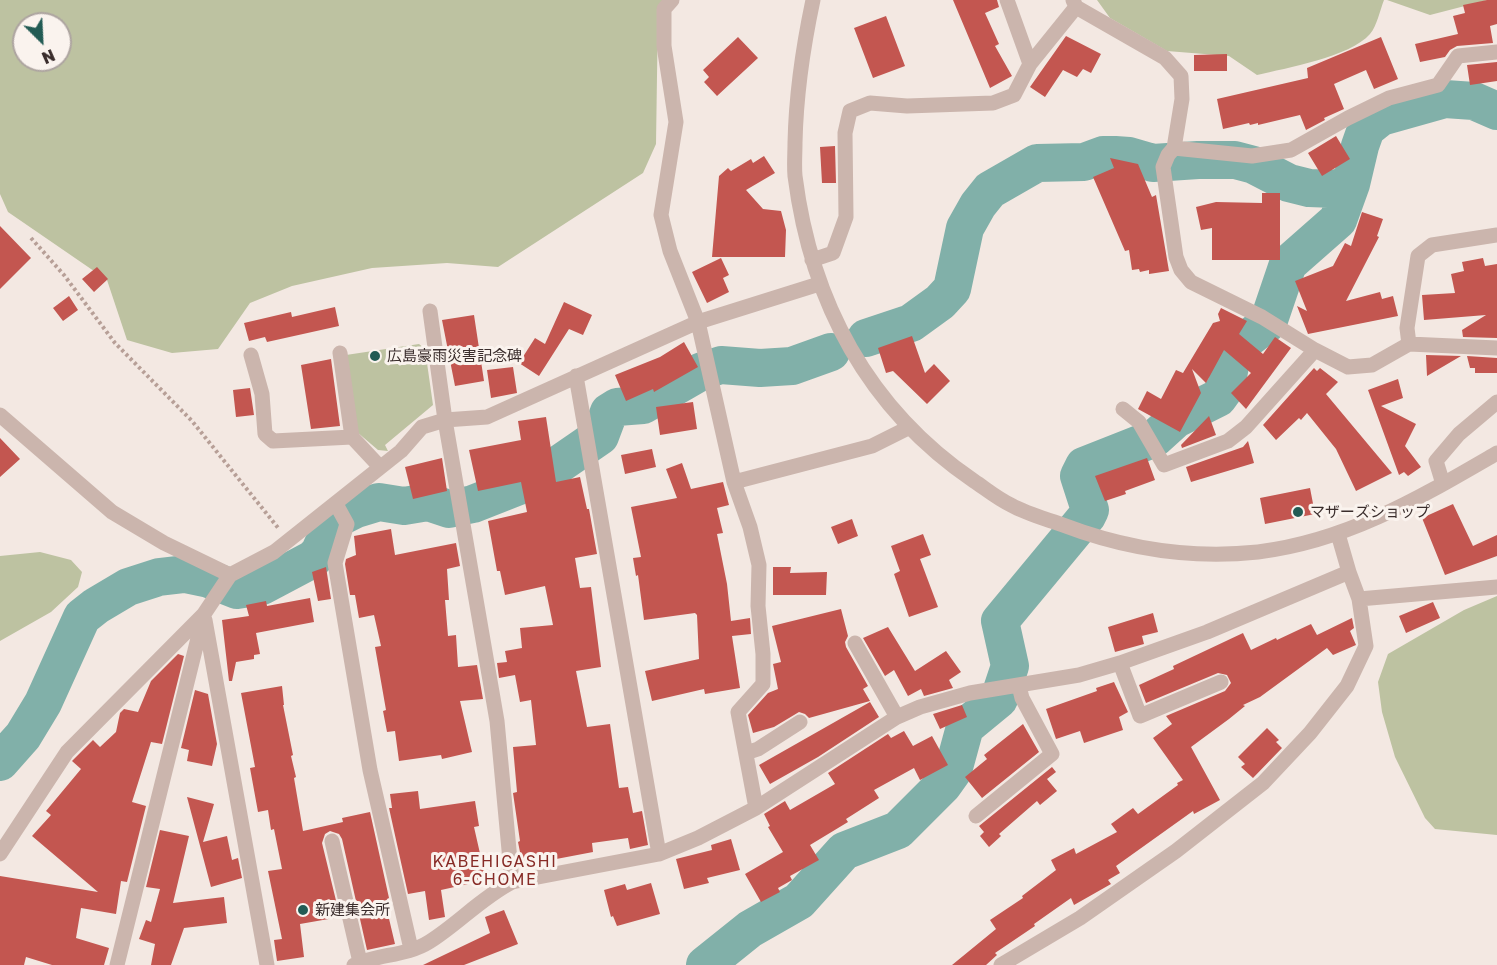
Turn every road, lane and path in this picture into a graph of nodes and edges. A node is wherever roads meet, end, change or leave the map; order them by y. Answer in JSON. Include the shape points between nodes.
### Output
{"nodes":[{"id":1,"x":672,"y":0,"type":"edge"},
{"id":2,"x":813,"y":0,"type":"edge"},
{"id":3,"x":1007,"y":0,"type":"edge"},
{"id":4,"x":1075,"y":3,"type":"edge"},
{"id":5,"x":1497,"y":52,"type":"edge"},
{"id":6,"x":1030,"y":64,"type":"junction"},
{"id":7,"x":1168,"y":157,"type":"junction"},
{"id":8,"x":1497,"y":235,"type":"edge"},
{"id":9,"x":32,"y":238,"type":"dead end"},
{"id":10,"x":812,"y":260,"type":"junction"},
{"id":11,"x":819,"y":284,"type":"junction"},
{"id":12,"x":430,"y":311,"type":"dead end"},
{"id":13,"x":698,"y":322,"type":"junction"},
{"id":14,"x":1409,"y":344,"type":"junction"},
{"id":15,"x":1497,"y":348,"type":"edge"},
{"id":16,"x":1315,"y":350,"type":"junction"},
{"id":17,"x":340,"y":353,"type":"dead end"},
{"id":18,"x":251,"y":355,"type":"dead end"},
{"id":19,"x":576,"y":376,"type":"junction"},
{"id":20,"x":1497,"y":402,"type":"edge"},
{"id":21,"x":1123,"y":409,"type":"dead end"},
{"id":22,"x":0,"y":415,"type":"edge"},
{"id":23,"x":445,"y":420,"type":"junction"},
{"id":24,"x":909,"y":428,"type":"junction"},
{"id":25,"x":352,"y":437,"type":"junction"},
{"id":26,"x":1497,"y":453,"type":"edge"},
{"id":27,"x":380,"y":467,"type":"junction"},
{"id":28,"x":734,"y":482,"type":"junction"},
{"id":29,"x":1443,"y":484,"type":"junction"},
{"id":30,"x":340,"y":512,"type":"junction"},
{"id":31,"x":1338,"y":534,"type":"junction"},
{"id":32,"x":289,"y":541,"type":"junction"},
{"id":33,"x":1349,"y":572,"type":"junction"},
{"id":34,"x":225,"y":581,"type":"junction"},
{"id":35,"x":1497,"y":587,"type":"edge"},
{"id":36,"x":1359,"y":599,"type":"junction"},
{"id":37,"x":204,"y":614,"type":"junction"},
{"id":38,"x":855,"y":643,"type":"dead end"},
{"id":39,"x":1120,"y":663,"type":"junction"},
{"id":40,"x":1221,"y":682,"type":"dead end"},
{"id":41,"x":1005,"y":688,"type":"junction"},
{"id":42,"x":897,"y":717,"type":"junction"},
{"id":43,"x":800,"y":722,"type":"dead end"},
{"id":44,"x":746,"y":753,"type":"junction"},
{"id":45,"x":756,"y":808,"type":"junction"},
{"id":46,"x":976,"y":816,"type":"dead end"},
{"id":47,"x":332,"y":841,"type":"dead end"},
{"id":48,"x":0,"y":854,"type":"edge"},
{"id":49,"x":659,"y":854,"type":"junction"},
{"id":50,"x":512,"y":882,"type":"junction"},
{"id":51,"x":411,"y":950,"type":"junction"},
{"id":52,"x":357,"y":964,"type":"edge"},
{"id":53,"x":117,"y":965,"type":"edge"},
{"id":54,"x":267,"y":965,"type":"edge"},
{"id":55,"x":1001,"y":965,"type":"edge"}],
"edges":[{"from":1,"to":13,"type":"street","via":[[664,9],[663,46],[676,122],[661,215],[670,251]]},
{"from":2,"to":10,"type":"street","via":[[802,53],[795,173]]},
{"from":3,"to":6,"type":"street"},
{"from":4,"to":6,"type":"street"},
{"from":4,"to":7,"type":"street","via":[[1165,58],[1181,76],[1182,99]]},
{"from":5,"to":7,"type":"street","via":[[1458,56],[1438,85],[1389,98],[1291,150],[1252,156]]},
{"from":6,"to":10,"type":"street","via":[[1014,95],[993,103],[870,103],[850,111],[845,133],[846,217],[833,252]]},
{"from":7,"to":16,"type":"street","via":[[1174,248],[1181,270],[1191,282]]},
{"from":8,"to":14,"type":"street","via":[[1432,245],[1418,256],[1407,328]]},
{"from":9,"to":32,"type":"path","via":[[115,343],[192,422]]},
{"from":10,"to":11,"type":"street"},
{"from":11,"to":13,"type":"street"},
{"from":11,"to":24,"type":"street","via":[[836,323],[870,380]]},
{"from":12,"to":23,"type":"street"},
{"from":13,"to":19,"type":"street"},
{"from":13,"to":28,"type":"street"},
{"from":14,"to":15,"type":"street"},
{"from":14,"to":16,"type":"street","via":[[1372,365],[1348,367]]},
{"from":16,"to":21,"type":"street","via":[[1246,427],[1228,441],[1164,465],[1139,422]]},
{"from":17,"to":25,"type":"street"},
{"from":18,"to":25,"type":"street","via":[[262,394],[265,435],[273,441]]},
{"from":19,"to":23,"type":"street","via":[[487,417]]},
{"from":19,"to":49,"type":"street"},
{"from":20,"to":29,"type":"street","via":[[1459,434],[1437,461]]},
{"from":22,"to":34,"type":"street","via":[[112,512]]},
{"from":23,"to":27,"type":"street","via":[[422,426],[401,451]]},
{"from":23,"to":50,"type":"street","via":[[497,721]]},
{"from":24,"to":28,"type":"street","via":[[872,446]]},
{"from":24,"to":31,"type":"street","via":[[949,464],[1011,505],[1091,536],[1140,549],[1204,555],[1259,552]]},
{"from":25,"to":27,"type":"street"},
{"from":26,"to":29,"type":"street"},
{"from":27,"to":30,"type":"street"},
{"from":28,"to":44,"type":"street","via":[[759,565],[763,654],[763,684],[738,712]]},
{"from":29,"to":31,"type":"street","via":[[1406,505]]},
{"from":30,"to":32,"type":"street"},
{"from":30,"to":51,"type":"street","via":[[347,524],[335,563],[370,770]]},
{"from":31,"to":33,"type":"street"},
{"from":32,"to":34,"type":"street"},
{"from":33,"to":36,"type":"street"},
{"from":33,"to":39,"type":"street","via":[[1207,632]]},
{"from":34,"to":37,"type":"street"},
{"from":35,"to":36,"type":"street"},
{"from":36,"to":55,"type":"street","via":[[1366,646],[1347,686],[1263,783],[1176,851],[1080,918]]},
{"from":37,"to":48,"type":"street","via":[[67,752]]},
{"from":37,"to":53,"type":"street"},
{"from":37,"to":54,"type":"street"},
{"from":38,"to":42,"type":"street"},
{"from":39,"to":40,"type":"street","via":[[1140,716]]},
{"from":39,"to":41,"type":"street","via":[[1079,675]]},
{"from":41,"to":42,"type":"street","via":[[970,693]]},
{"from":41,"to":46,"type":"street","via":[[1022,698],[1052,753]]},
{"from":42,"to":45,"type":"street"},
{"from":43,"to":44,"type":"street"},
{"from":44,"to":45,"type":"street"},
{"from":45,"to":49,"type":"street"},
{"from":47,"to":52,"type":"street"},
{"from":49,"to":50,"type":"street"},
{"from":50,"to":51,"type":"street"},
{"from":51,"to":52,"type":"street"}]}
